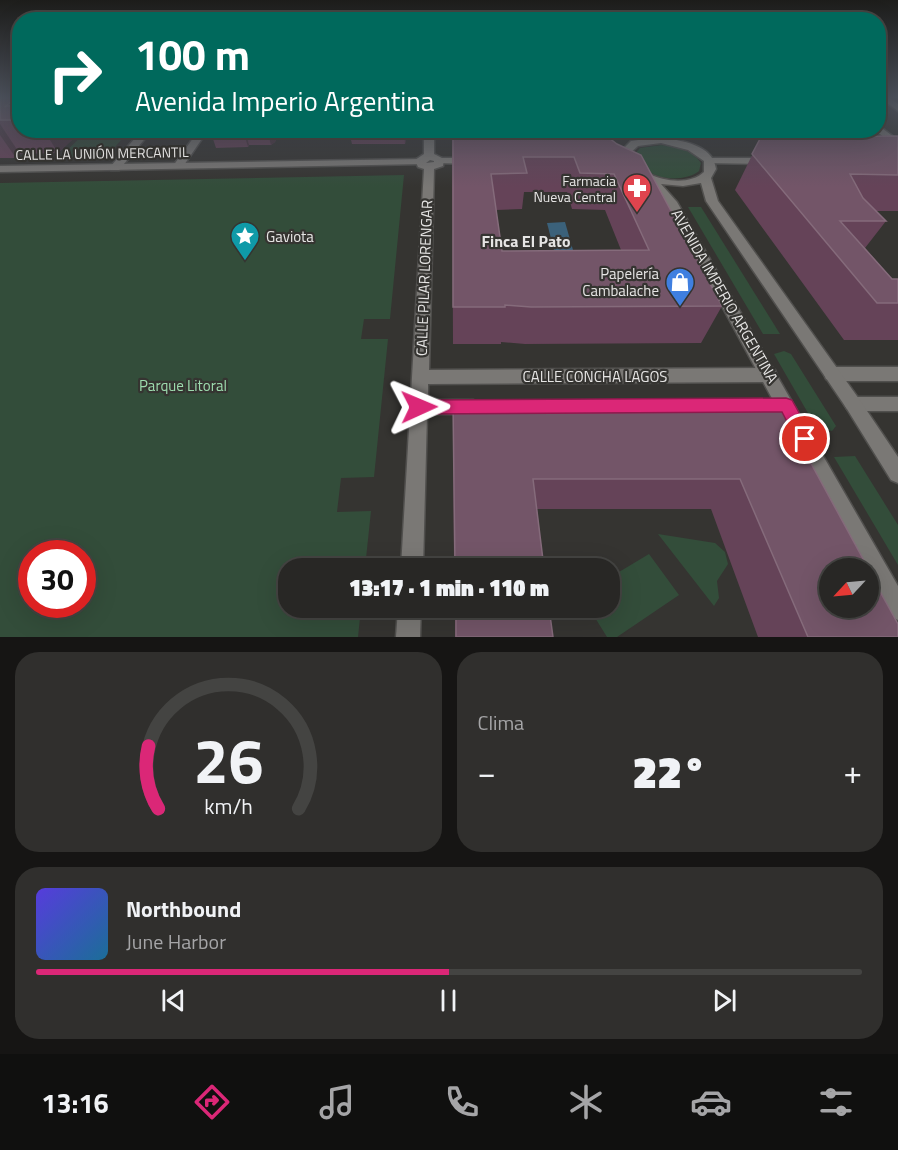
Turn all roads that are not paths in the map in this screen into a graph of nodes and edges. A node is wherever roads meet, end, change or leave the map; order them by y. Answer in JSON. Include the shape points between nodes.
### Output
{"nodes":[{"id":1,"x":886,"y":135,"type":"edge"},
{"id":2,"x":141,"y":138,"type":"edge"},
{"id":3,"x":198,"y":138,"type":"edge"},
{"id":4,"x":429,"y":138,"type":"edge"},
{"id":5,"x":633,"y":138,"type":"edge"},
{"id":6,"x":672,"y":138,"type":"edge"},
{"id":7,"x":635,"y":143,"type":"junction"},
{"id":8,"x":677,"y":143,"type":"junction"},
{"id":9,"x":898,"y":145,"type":"edge"},
{"id":10,"x":784,"y":160,"type":"edge"},
{"id":11,"x":486,"y":161,"type":"edge"},
{"id":12,"x":709,"y":161,"type":"junction"},
{"id":13,"x":430,"y":162,"type":"junction"},
{"id":14,"x":178,"y":166,"type":"junction"},
{"id":15,"x":115,"y":168,"type":"junction"},
{"id":16,"x":0,"y":169,"type":"edge"},
{"id":17,"x":650,"y":178,"type":"junction"},
{"id":18,"x":705,"y":178,"type":"junction"},
{"id":19,"x":832,"y":374,"type":"junction"},
{"id":20,"x":898,"y":374,"type":"edge"},
{"id":21,"x":769,"y":375,"type":"junction"},
{"id":22,"x":420,"y":377,"type":"junction"},
{"id":23,"x":898,"y":404,"type":"edge"},
{"id":24,"x":763,"y":405,"type":"edge"},
{"id":25,"x":786,"y":405,"type":"junction"},
{"id":26,"x":854,"y":405,"type":"junction"},
{"id":27,"x":419,"y":407,"type":"junction"},
{"id":28,"x":495,"y":407,"type":"edge"},
{"id":29,"x":898,"y":474,"type":"edge"},
{"id":30,"x":412,"y":558,"type":"edge"},
{"id":31,"x":898,"y":608,"type":"edge"},
{"id":32,"x":409,"y":618,"type":"edge"},
{"id":33,"x":408,"y":637,"type":"edge"}],
"edges":[{"from":1,"to":9,"type":"street"},
{"from":2,"to":15,"type":"street"},
{"from":3,"to":14,"type":"street"},
{"from":4,"to":13,"type":"street","name":"CALLE PILAR LORENGAR"},
{"from":5,"to":7,"type":"street"},
{"from":6,"to":8,"type":"street"},
{"from":7,"to":8,"type":"street"},
{"from":7,"to":17,"type":"street","name":"AVENIDA IMPERIO ARGENTINA","via":[[621,160]]},
{"from":8,"to":12,"type":"street","via":[[696,150]]},
{"from":10,"to":12,"type":"street"},
{"from":11,"to":13,"type":"street","name":"CALLE LA UNIÓN MERCANTIL"},
{"from":12,"to":18,"type":"street","via":[[710,173]]},
{"from":13,"to":14,"type":"street","name":"CALLE LA UNIÓN MERCANTIL"},
{"from":13,"to":22,"type":"street","name":"CALLE PILAR LORENGAR"},
{"from":14,"to":15,"type":"street","name":"CALLE LA UNIÓN MERCANTIL"},
{"from":15,"to":16,"type":"street","name":"CALLE LA UNIÓN MERCANTIL"},
{"from":17,"to":18,"type":"street","via":[[670,183]]},
{"from":17,"to":21,"type":"street","name":"AVENIDA IMPERIO ARGENTINA","via":[[671,201]]},
{"from":18,"to":19,"type":"street","via":[[712,201]]},
{"from":19,"to":20,"type":"street"},
{"from":19,"to":26,"type":"street"},
{"from":21,"to":22,"type":"street","name":"CALLE CONCHA LAGOS"},
{"from":21,"to":25,"type":"street","name":"AVENIDA IMPERIO ARGENTINA"},
{"from":22,"to":27,"type":"street","name":"CALLE PILAR LORENGAR"},
{"from":23,"to":26,"type":"street"},
{"from":24,"to":25,"type":"street"},
{"from":25,"to":31,"type":"street","name":"AVENIDA IMPERIO ARGENTINA"},
{"from":26,"to":29,"type":"street"},
{"from":27,"to":28,"type":"street"},
{"from":27,"to":30,"type":"street","name":"CALLE PILAR LORENGAR"},
{"from":32,"to":33,"type":"street"}]}
